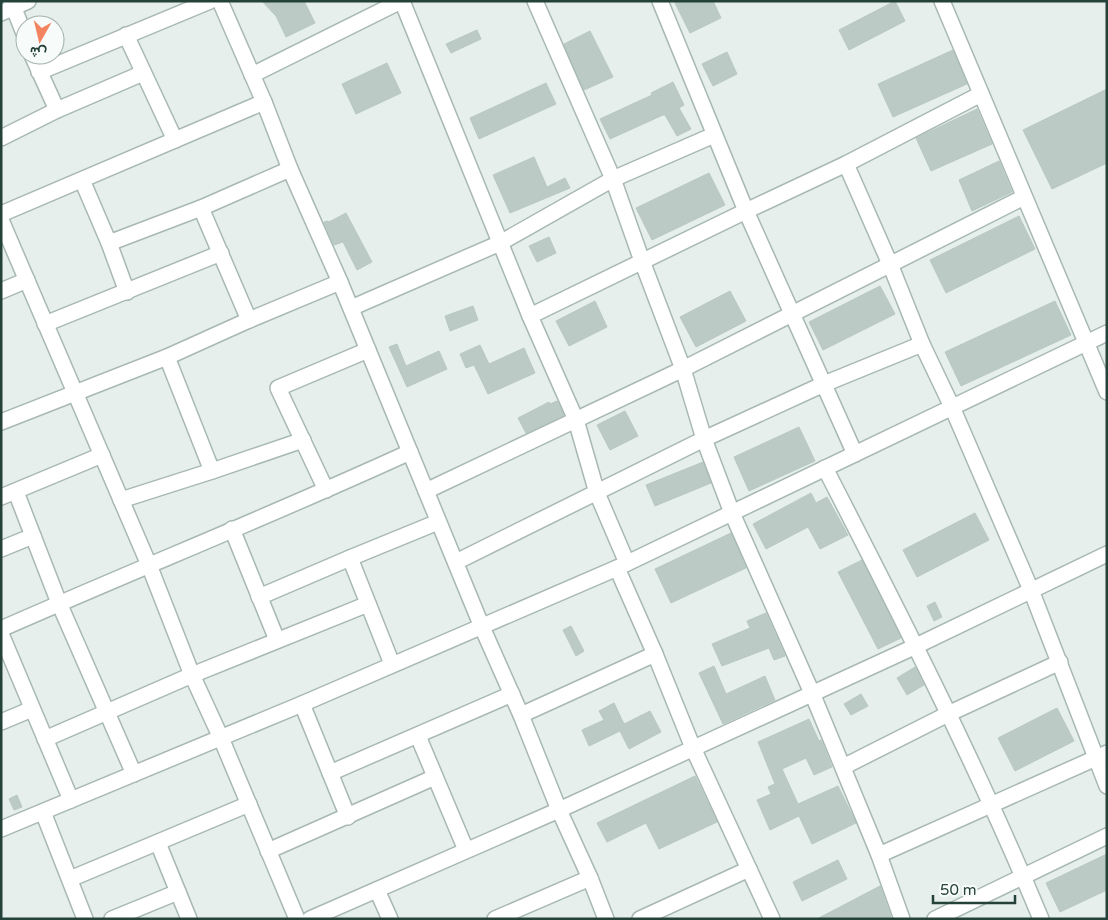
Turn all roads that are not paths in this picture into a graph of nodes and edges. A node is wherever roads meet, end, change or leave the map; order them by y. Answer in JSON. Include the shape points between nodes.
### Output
{"nodes":[{"id":1,"x":28,"y":1,"type":"edge"},
{"id":2,"x":210,"y":1,"type":"edge"},
{"id":3,"x":220,"y":1,"type":"edge"},
{"id":4,"x":402,"y":1,"type":"edge"},
{"id":5,"x":535,"y":1,"type":"edge"},
{"id":6,"x":660,"y":1,"type":"edge"},
{"id":7,"x":942,"y":1,"type":"edge"},
{"id":8,"x":9,"y":7,"type":"edge"},
{"id":9,"x":126,"y":35,"type":"junction"},
{"id":10,"x":36,"y":65,"type":"edge"},
{"id":11,"x":39,"y":72,"type":"junction"},
{"id":12,"x":143,"y":73,"type":"junction"},
{"id":13,"x":252,"y":75,"type":"junction"},
{"id":14,"x":981,"y":94,"type":"junction"},
{"id":15,"x":264,"y":102,"type":"junction"},
{"id":16,"x":57,"y":110,"type":"junction"},
{"id":17,"x":714,"y":135,"type":"junction"},
{"id":18,"x":1,"y":138,"type":"edge"},
{"id":19,"x":175,"y":140,"type":"junction"},
{"id":20,"x":846,"y":164,"type":"junction"},
{"id":21,"x":290,"y":169,"type":"junction"},
{"id":22,"x":613,"y":179,"type":"junction"},
{"id":23,"x":82,"y":180,"type":"junction"},
{"id":24,"x":1024,"y":197,"type":"junction"},
{"id":25,"x":201,"y":208,"type":"junction"},
{"id":26,"x":746,"y":211,"type":"junction"},
{"id":27,"x":1,"y":214,"type":"edge"},
{"id":28,"x":1,"y":220,"type":"edge"},
{"id":29,"x":109,"y":243,"type":"junction"},
{"id":30,"x":500,"y":243,"type":"junction"},
{"id":31,"x":221,"y":253,"type":"junction"},
{"id":32,"x":642,"y":262,"type":"junction"},
{"id":33,"x":890,"y":264,"type":"junction"},
{"id":34,"x":27,"y":280,"type":"junction"},
{"id":35,"x":340,"y":282,"type":"junction"},
{"id":36,"x":1,"y":291,"type":"edge"},
{"id":37,"x":127,"y":292,"type":"junction"},
{"id":38,"x":351,"y":308,"type":"junction"},
{"id":39,"x":792,"y":314,"type":"junction"},
{"id":40,"x":530,"y":316,"type":"junction"},
{"id":41,"x":249,"y":320,"type":"junction"},
{"id":42,"x":46,"y":324,"type":"junction"},
{"id":43,"x":1107,"y":333,"type":"edge"},
{"id":44,"x":1086,"y":343,"type":"junction"},
{"id":45,"x":922,"y":344,"type":"junction"},
{"id":46,"x":368,"y":350,"type":"junction"},
{"id":47,"x":167,"y":356,"type":"junction"},
{"id":48,"x":683,"y":369,"type":"junction"},
{"id":49,"x":824,"y":384,"type":"junction"},
{"id":50,"x":76,"y":392,"type":"junction"},
{"id":51,"x":1107,"y":392,"type":"edge"},
{"id":52,"x":952,"y":407,"type":"junction"},
{"id":53,"x":576,"y":420,"type":"junction"},
{"id":54,"x":1,"y":422,"type":"edge"},
{"id":55,"x":704,"y":439,"type":"junction"},
{"id":56,"x":302,"y":440,"type":"junction"},
{"id":57,"x":410,"y":452,"type":"junction"},
{"id":58,"x":855,"y":454,"type":"junction"},
{"id":59,"x":102,"y":455,"type":"junction"},
{"id":60,"x":825,"y":468,"type":"junction"},
{"id":61,"x":212,"y":471,"type":"junction"},
{"id":62,"x":326,"y":490,"type":"junction"},
{"id":63,"x":426,"y":491,"type":"junction"},
{"id":64,"x":16,"y":492,"type":"junction"},
{"id":65,"x":597,"y":494,"type":"junction"},
{"id":66,"x":1,"y":497,"type":"edge"},
{"id":67,"x":121,"y":500,"type":"junction"},
{"id":68,"x":732,"y":513,"type":"junction"},
{"id":69,"x":438,"y":522,"type":"junction"},
{"id":70,"x":232,"y":529,"type":"junction"},
{"id":71,"x":33,"y":536,"type":"junction"},
{"id":72,"x":1,"y":549,"type":"edge"},
{"id":73,"x":1107,"y":554,"type":"edge"},
{"id":74,"x":350,"y":558,"type":"junction"},
{"id":75,"x":456,"y":562,"type":"junction"},
{"id":76,"x":149,"y":565,"type":"junction"},
{"id":77,"x":622,"y":566,"type":"junction"},
{"id":78,"x":1031,"y":590,"type":"junction"},
{"id":79,"x":259,"y":597,"type":"junction"},
{"id":80,"x":59,"y":603,"type":"junction"},
{"id":81,"x":368,"y":604,"type":"junction"},
{"id":82,"x":482,"y":627,"type":"junction"},
{"id":83,"x":1,"y":629,"type":"edge"},
{"id":84,"x":1,"y":634,"type":"edge"},
{"id":85,"x":277,"y":640,"type":"junction"},
{"id":86,"x":916,"y":646,"type":"junction"},
{"id":87,"x":655,"y":654,"type":"junction"},
{"id":88,"x":1060,"y":662,"type":"junction"},
{"id":89,"x":392,"y":664,"type":"junction"},
{"id":90,"x":192,"y":675,"type":"junction"},
{"id":91,"x":812,"y":693,"type":"junction"},
{"id":92,"x":512,"y":694,"type":"junction"},
{"id":93,"x":302,"y":704,"type":"junction"},
{"id":94,"x":32,"y":708,"type":"junction"},
{"id":95,"x":108,"y":713,"type":"junction"},
{"id":96,"x":948,"y":714,"type":"junction"},
{"id":97,"x":521,"y":715,"type":"junction"},
{"id":98,"x":1,"y":722,"type":"edge"},
{"id":99,"x":418,"y":736,"type":"junction"},
{"id":100,"x":221,"y":738,"type":"junction"},
{"id":101,"x":45,"y":739,"type":"junction"},
{"id":102,"x":693,"y":748,"type":"junction"},
{"id":103,"x":1101,"y":756,"type":"edge"},
{"id":104,"x":843,"y":767,"type":"junction"},
{"id":105,"x":330,"y":773,"type":"junction"},
{"id":106,"x":134,"y":774,"type":"junction"},
{"id":107,"x":435,"y":777,"type":"junction"},
{"id":108,"x":1107,"y":786,"type":"edge"},
{"id":109,"x":71,"y":800,"type":"junction"},
{"id":110,"x":249,"y":804,"type":"junction"},
{"id":111,"x":992,"y":805,"type":"junction"},
{"id":112,"x":559,"y":810,"type":"junction"},
{"id":113,"x":43,"y":812,"type":"junction"},
{"id":114,"x":348,"y":817,"type":"junction"},
{"id":115,"x":1,"y":830,"type":"edge"},
{"id":116,"x":1107,"y":836,"type":"edge"},
{"id":117,"x":158,"y":843,"type":"junction"},
{"id":118,"x":466,"y":850,"type":"junction"},
{"id":119,"x":268,"y":851,"type":"junction"},
{"id":120,"x":879,"y":854,"type":"junction"},
{"id":121,"x":749,"y":869,"type":"junction"},
{"id":122,"x":1023,"y":875,"type":"junction"},
{"id":123,"x":590,"y":878,"type":"junction"},
{"id":124,"x":70,"y":879,"type":"junction"},
{"id":125,"x":377,"y":890,"type":"junction"},
{"id":126,"x":178,"y":892,"type":"junction"},
{"id":127,"x":85,"y":919,"type":"edge"},
{"id":128,"x":112,"y":919,"type":"edge"},
{"id":129,"x":189,"y":919,"type":"edge"},
{"id":130,"x":297,"y":919,"type":"edge"},
{"id":131,"x":310,"y":919,"type":"edge"},
{"id":132,"x":390,"y":919,"type":"edge"},
{"id":133,"x":495,"y":919,"type":"edge"},
{"id":134,"x":606,"y":919,"type":"edge"},
{"id":135,"x":640,"y":919,"type":"edge"},
{"id":136,"x":772,"y":919,"type":"edge"},
{"id":137,"x":902,"y":919,"type":"edge"},
{"id":138,"x":935,"y":919,"type":"edge"},
{"id":139,"x":1041,"y":919,"type":"edge"}],
"edges":[{"from":1,"to":8,"type":"street"},
{"from":2,"to":9,"type":"street"},
{"from":3,"to":13,"type":"street"},
{"from":4,"to":13,"type":"street"},
{"from":4,"to":30,"type":"street"},
{"from":5,"to":22,"type":"street"},
{"from":6,"to":17,"type":"street"},
{"from":7,"to":14,"type":"street"},
{"from":9,"to":11,"type":"street"},
{"from":9,"to":12,"type":"street"},
{"from":10,"to":11,"type":"street"},
{"from":11,"to":16,"type":"street"},
{"from":12,"to":16,"type":"street"},
{"from":12,"to":19,"type":"street"},
{"from":13,"to":15,"type":"street"},
{"from":14,"to":20,"type":"street"},
{"from":14,"to":24,"type":"street"},
{"from":15,"to":19,"type":"street"},
{"from":15,"to":21,"type":"street"},
{"from":16,"to":18,"type":"street"},
{"from":17,"to":22,"type":"street"},
{"from":17,"to":26,"type":"street"},
{"from":19,"to":23,"type":"street"},
{"from":20,"to":26,"type":"street"},
{"from":20,"to":33,"type":"street"},
{"from":21,"to":25,"type":"street"},
{"from":21,"to":35,"type":"street"},
{"from":22,"to":30,"type":"street"},
{"from":22,"to":32,"type":"street"},
{"from":23,"to":27,"type":"street"},
{"from":23,"to":29,"type":"street"},
{"from":24,"to":33,"type":"street"},
{"from":24,"to":44,"type":"street"},
{"from":25,"to":29,"type":"street"},
{"from":25,"to":31,"type":"street"},
{"from":26,"to":32,"type":"street"},
{"from":26,"to":39,"type":"street"},
{"from":28,"to":34,"type":"street"},
{"from":29,"to":37,"type":"street"},
{"from":30,"to":38,"type":"street"},
{"from":30,"to":40,"type":"street"},
{"from":31,"to":37,"type":"street"},
{"from":31,"to":41,"type":"street"},
{"from":32,"to":40,"type":"street"},
{"from":32,"to":48,"type":"street"},
{"from":33,"to":39,"type":"street"},
{"from":33,"to":45,"type":"street"},
{"from":34,"to":36,"type":"street"},
{"from":34,"to":42,"type":"street"},
{"from":35,"to":38,"type":"street"},
{"from":35,"to":41,"type":"street"},
{"from":37,"to":42,"type":"street"},
{"from":38,"to":46,"type":"street"},
{"from":39,"to":48,"type":"street"},
{"from":39,"to":49,"type":"street"},
{"from":40,"to":53,"type":"street"},
{"from":41,"to":47,"type":"street"},
{"from":42,"to":50,"type":"street"},
{"from":43,"to":44,"type":"street"},
{"from":44,"to":51,"type":"street"},
{"from":44,"to":52,"type":"street"},
{"from":45,"to":49,"type":"street"},
{"from":45,"to":52,"type":"street"},
{"from":46,"to":56,"type":"street","via":[[278,388]]},
{"from":46,"to":57,"type":"street"},
{"from":47,"to":50,"type":"street"},
{"from":47,"to":61,"type":"street"},
{"from":48,"to":53,"type":"street"},
{"from":48,"to":55,"type":"street"},
{"from":49,"to":55,"type":"street"},
{"from":49,"to":58,"type":"street"},
{"from":50,"to":54,"type":"street"},
{"from":50,"to":59,"type":"street"},
{"from":52,"to":58,"type":"street"},
{"from":52,"to":78,"type":"street"},
{"from":53,"to":63,"type":"street"},
{"from":53,"to":65,"type":"street"},
{"from":55,"to":65,"type":"street"},
{"from":55,"to":68,"type":"street"},
{"from":56,"to":61,"type":"street"},
{"from":56,"to":62,"type":"street"},
{"from":57,"to":62,"type":"street"},
{"from":57,"to":63,"type":"street"},
{"from":58,"to":60,"type":"street"},
{"from":59,"to":64,"type":"street"},
{"from":59,"to":67,"type":"street"},
{"from":60,"to":68,"type":"street"},
{"from":60,"to":86,"type":"street"},
{"from":61,"to":67,"type":"street"},
{"from":62,"to":70,"type":"street"},
{"from":63,"to":69,"type":"street"},
{"from":64,"to":66,"type":"street"},
{"from":64,"to":71,"type":"street"},
{"from":65,"to":75,"type":"street"},
{"from":65,"to":77,"type":"street"},
{"from":67,"to":76,"type":"street"},
{"from":68,"to":77,"type":"street"},
{"from":68,"to":91,"type":"street"},
{"from":69,"to":74,"type":"street"},
{"from":69,"to":75,"type":"street"},
{"from":70,"to":76,"type":"street"},
{"from":70,"to":79,"type":"street"},
{"from":71,"to":72,"type":"street"},
{"from":71,"to":80,"type":"street"},
{"from":73,"to":78,"type":"street"},
{"from":74,"to":79,"type":"street"},
{"from":74,"to":81,"type":"street"},
{"from":75,"to":82,"type":"street"},
{"from":76,"to":80,"type":"street"},
{"from":76,"to":90,"type":"street"},
{"from":77,"to":82,"type":"street"},
{"from":77,"to":87,"type":"street"},
{"from":78,"to":86,"type":"street"},
{"from":78,"to":88,"type":"street"},
{"from":79,"to":85,"type":"street"},
{"from":80,"to":83,"type":"street"},
{"from":80,"to":95,"type":"street"},
{"from":81,"to":85,"type":"street"},
{"from":81,"to":89,"type":"street"},
{"from":82,"to":89,"type":"street"},
{"from":82,"to":92,"type":"street"},
{"from":84,"to":94,"type":"street"},
{"from":85,"to":90,"type":"street"},
{"from":86,"to":91,"type":"street"},
{"from":86,"to":96,"type":"street"},
{"from":87,"to":97,"type":"street"},
{"from":87,"to":102,"type":"street"},
{"from":88,"to":96,"type":"street"},
{"from":88,"to":103,"type":"street"},
{"from":89,"to":93,"type":"street"},
{"from":90,"to":95,"type":"street"},
{"from":90,"to":100,"type":"street"},
{"from":91,"to":102,"type":"street"},
{"from":91,"to":104,"type":"street"},
{"from":92,"to":97,"type":"street"},
{"from":92,"to":99,"type":"street"},
{"from":93,"to":100,"type":"street"},
{"from":93,"to":105,"type":"street"},
{"from":94,"to":98,"type":"street"},
{"from":94,"to":101,"type":"street"},
{"from":95,"to":101,"type":"street"},
{"from":95,"to":106,"type":"street"},
{"from":96,"to":104,"type":"street"},
{"from":96,"to":111,"type":"street"},
{"from":97,"to":112,"type":"street"},
{"from":99,"to":105,"type":"street"},
{"from":99,"to":107,"type":"street"},
{"from":100,"to":106,"type":"street"},
{"from":100,"to":110,"type":"street"},
{"from":101,"to":109,"type":"street"},
{"from":102,"to":112,"type":"street"},
{"from":102,"to":121,"type":"street"},
{"from":103,"to":108,"type":"street"},
{"from":103,"to":111,"type":"street"},
{"from":104,"to":120,"type":"street"},
{"from":105,"to":114,"type":"street"},
{"from":106,"to":109,"type":"street"},
{"from":107,"to":114,"type":"street"},
{"from":107,"to":118,"type":"street"},
{"from":109,"to":113,"type":"street"},
{"from":110,"to":117,"type":"street"},
{"from":110,"to":119,"type":"street"},
{"from":111,"to":120,"type":"street"},
{"from":111,"to":122,"type":"street"},
{"from":112,"to":118,"type":"street"},
{"from":112,"to":123,"type":"street"},
{"from":113,"to":115,"type":"street"},
{"from":113,"to":124,"type":"street"},
{"from":114,"to":119,"type":"street"},
{"from":116,"to":122,"type":"street"},
{"from":117,"to":124,"type":"street"},
{"from":117,"to":126,"type":"street"},
{"from":118,"to":125,"type":"street"},
{"from":119,"to":130,"type":"street"},
{"from":120,"to":137,"type":"street"},
{"from":121,"to":135,"type":"street"},
{"from":121,"to":136,"type":"street"},
{"from":122,"to":138,"type":"street"},
{"from":122,"to":139,"type":"street"},
{"from":123,"to":133,"type":"street"},
{"from":123,"to":134,"type":"street"},
{"from":124,"to":127,"type":"street"},
{"from":125,"to":131,"type":"street"},
{"from":125,"to":132,"type":"street"},
{"from":126,"to":128,"type":"street"},
{"from":126,"to":129,"type":"street"}]}
